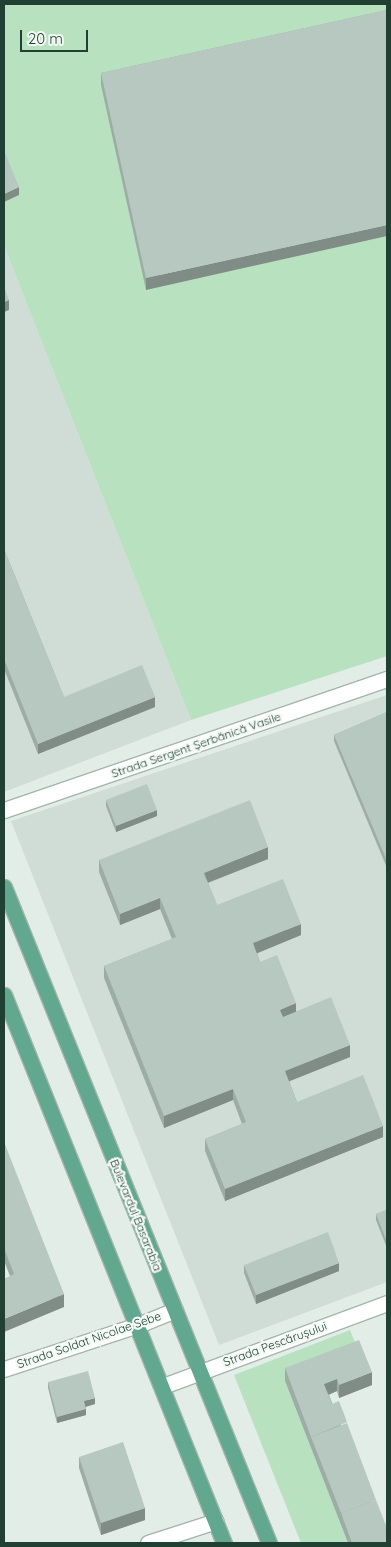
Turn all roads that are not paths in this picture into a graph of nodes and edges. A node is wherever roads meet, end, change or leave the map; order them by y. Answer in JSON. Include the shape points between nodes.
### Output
{"nodes":[{"id":1,"x":387,"y":679,"type":"edge"},
{"id":2,"x":4,"y":810,"type":"edge"},
{"id":3,"x":4,"y":887,"type":"edge"},
{"id":4,"x":4,"y":995,"type":"edge"},
{"id":5,"x":387,"y":1302,"type":"edge"},
{"id":6,"x":175,"y":1310,"type":"junction"},
{"id":7,"x":138,"y":1325,"type":"junction"},
{"id":8,"x":4,"y":1369,"type":"edge"},
{"id":9,"x":200,"y":1373,"type":"junction"},
{"id":10,"x":163,"y":1386,"type":"junction"},
{"id":11,"x":216,"y":1521,"type":"junction"},
{"id":12,"x":148,"y":1543,"type":"edge"},
{"id":13,"x":224,"y":1543,"type":"edge"},
{"id":14,"x":269,"y":1543,"type":"edge"}],
"edges":[{"from":1,"to":2,"type":"street","name":"Strada Sergent Șerbănică Vasile"},
{"from":3,"to":6,"type":"main road","name":"Bulevardul Basarabia"},
{"from":4,"to":7,"type":"main road"},
{"from":5,"to":9,"type":"street","name":"Strada Pescărușului"},
{"from":6,"to":7,"type":"street","name":"Strada Soldat Nicolae Sebe"},
{"from":6,"to":9,"type":"main road","name":"Bulevardul Basarabia"},
{"from":7,"to":8,"type":"street","name":"Strada Soldat Nicolae Sebe"},
{"from":7,"to":10,"type":"main road"},
{"from":9,"to":10,"type":"street","name":"Strada Pescărușului"},
{"from":9,"to":14,"type":"main road","name":"Bulevardul Basarabia"},
{"from":10,"to":11,"type":"main road"},
{"from":11,"to":12,"type":"street"},
{"from":11,"to":13,"type":"main road"}]}
